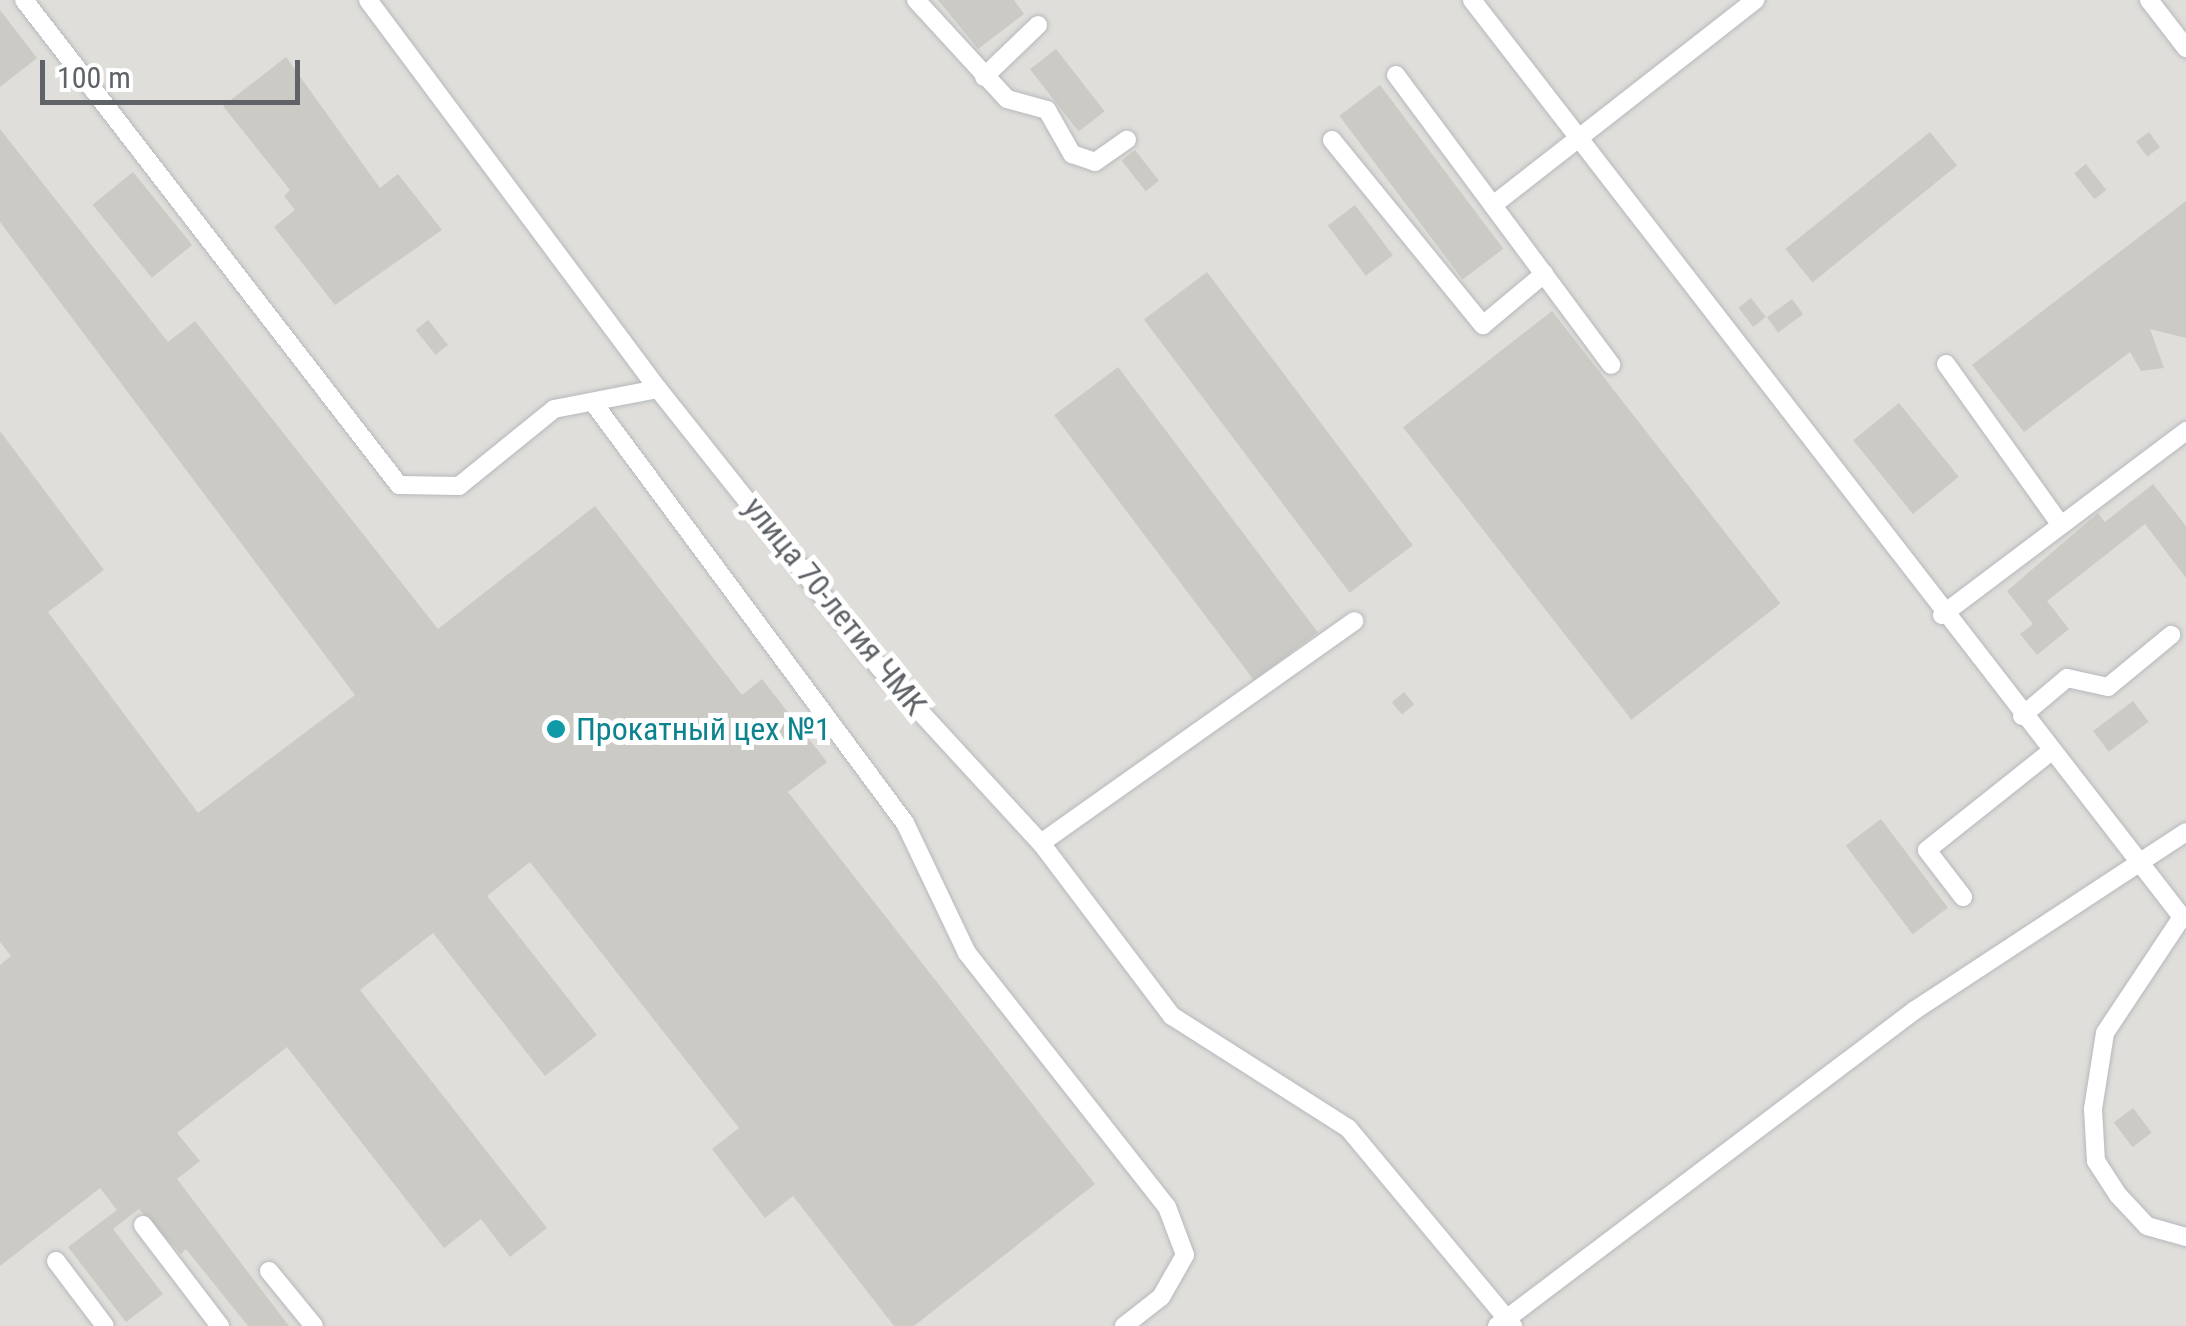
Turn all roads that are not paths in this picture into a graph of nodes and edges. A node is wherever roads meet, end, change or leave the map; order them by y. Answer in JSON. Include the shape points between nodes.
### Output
{"nodes":[{"id":1,"x":24,"y":0,"type":"edge"},
{"id":2,"x":368,"y":0,"type":"edge"},
{"id":3,"x":916,"y":0,"type":"edge"},
{"id":4,"x":1472,"y":0,"type":"edge"},
{"id":5,"x":1755,"y":0,"type":"edge"},
{"id":6,"x":2149,"y":0,"type":"edge"},
{"id":7,"x":1038,"y":25,"type":"dead end"},
{"id":8,"x":2186,"y":48,"type":"edge"},
{"id":9,"x":1396,"y":75,"type":"dead end"},
{"id":10,"x":984,"y":77,"type":"junction"},
{"id":11,"x":1127,"y":140,"type":"dead end"},
{"id":12,"x":1332,"y":140,"type":"dead end"},
{"id":13,"x":1577,"y":141,"type":"junction"},
{"id":14,"x":1494,"y":205,"type":"junction"},
{"id":15,"x":1544,"y":274,"type":"junction"},
{"id":16,"x":1946,"y":364,"type":"dead end"},
{"id":17,"x":1611,"y":365,"type":"dead end"},
{"id":18,"x":658,"y":389,"type":"junction"},
{"id":19,"x":596,"y":405,"type":"junction"},
{"id":20,"x":2186,"y":431,"type":"edge"},
{"id":21,"x":2061,"y":525,"type":"junction"},
{"id":22,"x":1942,"y":616,"type":"junction"},
{"id":23,"x":1354,"y":621,"type":"dead end"},
{"id":24,"x":2171,"y":635,"type":"dead end"},
{"id":25,"x":2022,"y":716,"type":"junction"},
{"id":26,"x":2050,"y":752,"type":"junction"},
{"id":27,"x":2186,"y":833,"type":"edge"},
{"id":28,"x":1040,"y":843,"type":"junction"},
{"id":29,"x":2140,"y":867,"type":"junction"},
{"id":30,"x":1963,"y":898,"type":"dead end"},
{"id":31,"x":144,"y":1224,"type":"dead end"},
{"id":32,"x":2186,"y":1237,"type":"edge"},
{"id":33,"x":56,"y":1261,"type":"dead end"},
{"id":34,"x":269,"y":1270,"type":"dead end"},
{"id":35,"x":1506,"y":1323,"type":"edge"},
{"id":36,"x":218,"y":1325,"type":"edge"},
{"id":37,"x":105,"y":1326,"type":"edge"},
{"id":38,"x":314,"y":1326,"type":"edge"},
{"id":39,"x":1124,"y":1326,"type":"edge"}],
"edges":[{"from":1,"to":19,"type":"street","via":[[399,485],[460,486],[531,423]]},
{"from":2,"to":18,"type":"street","name":"улица 70-летия ЧМК"},
{"from":3,"to":10,"type":"street"},
{"from":4,"to":13,"type":"street"},
{"from":5,"to":13,"type":"street"},
{"from":6,"to":8,"type":"street"},
{"from":7,"to":10,"type":"street"},
{"from":9,"to":14,"type":"street"},
{"from":10,"to":11,"type":"street","via":[[1007,99],[1047,110],[1072,154],[1095,162]]},
{"from":12,"to":15,"type":"street","via":[[1483,324]]},
{"from":13,"to":14,"type":"street"},
{"from":13,"to":22,"type":"street"},
{"from":14,"to":15,"type":"street"},
{"from":15,"to":17,"type":"street"},
{"from":16,"to":21,"type":"street"},
{"from":18,"to":19,"type":"street"},
{"from":18,"to":28,"type":"street","name":"улица 70-летия ЧМК","via":[[879,667]]},
{"from":19,"to":39,"type":"street","via":[[905,822],[967,954],[1167,1207],[1185,1255],[1161,1296]]},
{"from":20,"to":21,"type":"street"},
{"from":21,"to":22,"type":"street"},
{"from":22,"to":25,"type":"street"},
{"from":23,"to":28,"type":"street"},
{"from":24,"to":25,"type":"street","via":[[2108,686],[2068,678]]},
{"from":25,"to":26,"type":"street"},
{"from":26,"to":29,"type":"street"},
{"from":26,"to":30,"type":"street","via":[[1927,850]]},
{"from":27,"to":29,"type":"street"},
{"from":28,"to":35,"type":"street","name":"улица 70-летия ЧМК","via":[[1172,1016],[1365,1146]]},
{"from":29,"to":32,"type":"street","via":[[2182,917],[2105,1033],[2096,1161],[2147,1226]]},
{"from":29,"to":35,"type":"street","via":[[1915,1010]]},
{"from":31,"to":36,"type":"street"},
{"from":33,"to":37,"type":"street"},
{"from":34,"to":38,"type":"street"}]}
